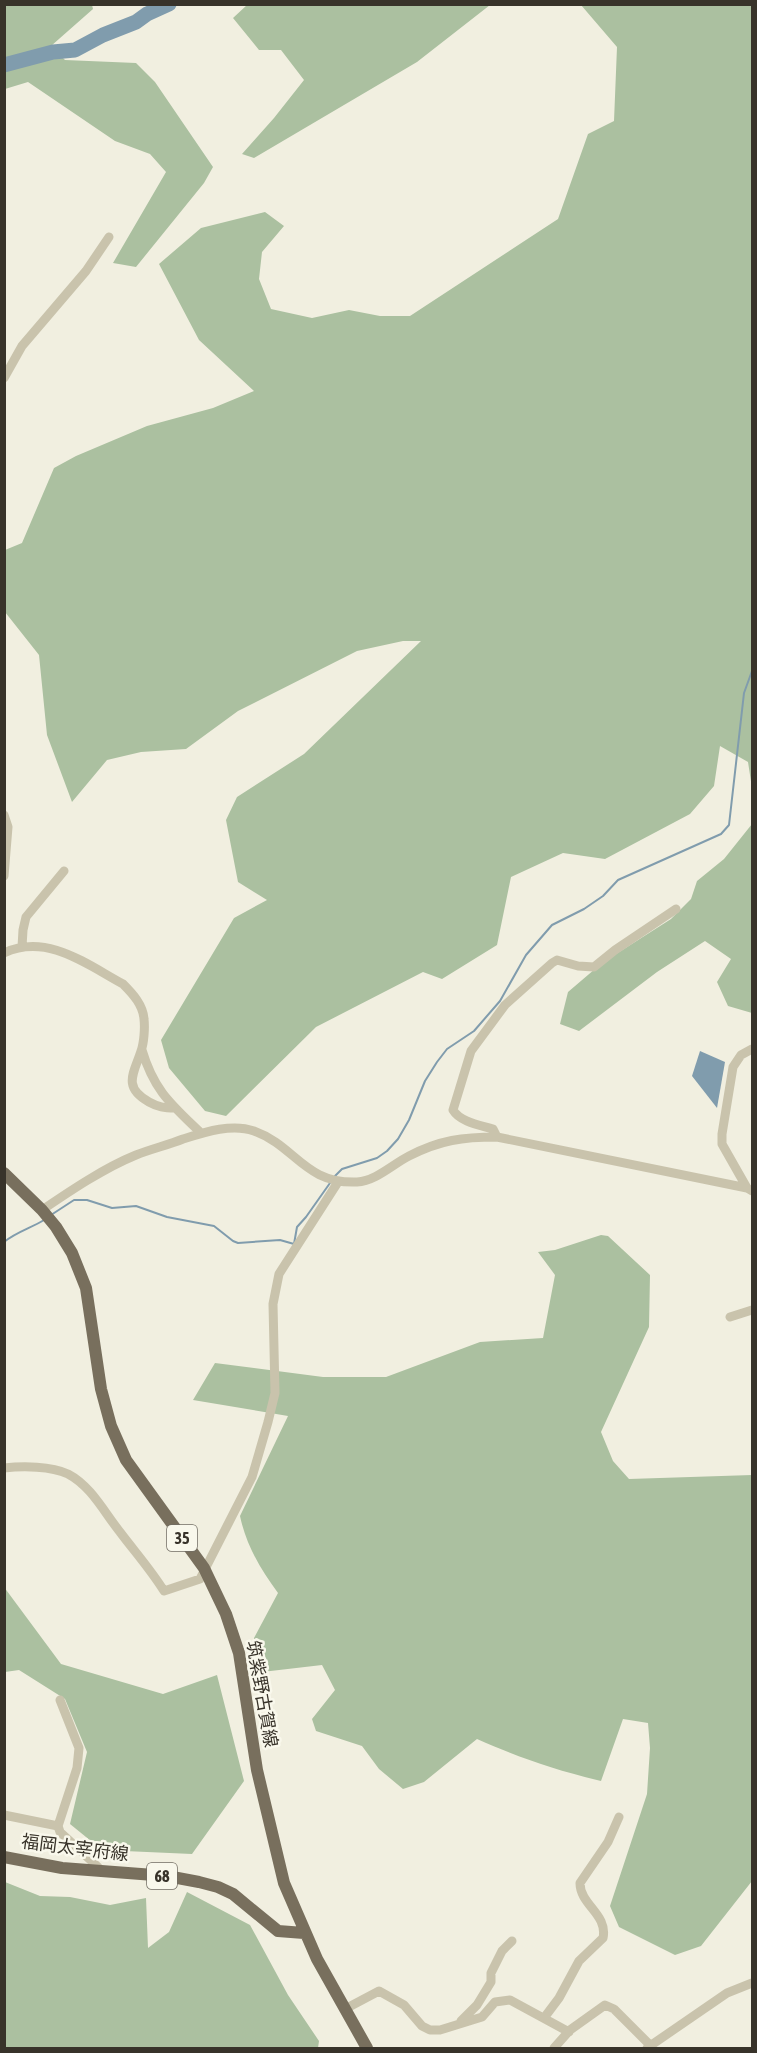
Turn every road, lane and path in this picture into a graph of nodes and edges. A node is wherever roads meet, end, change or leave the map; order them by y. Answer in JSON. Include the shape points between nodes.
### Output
{"nodes":[{"id":1,"x":109,"y":237,"type":"dead end"},
{"id":2,"x":4,"y":378,"type":"edge"},
{"id":3,"x":4,"y":815,"type":"edge"},
{"id":4,"x":64,"y":871,"type":"dead end"},
{"id":5,"x":4,"y":876,"type":"edge"},
{"id":6,"x":676,"y":909,"type":"dead end"},
{"id":7,"x":22,"y":947,"type":"junction"},
{"id":8,"x":4,"y":953,"type":"edge"},
{"id":9,"x":753,"y":1049,"type":"edge"},
{"id":10,"x":142,"y":1050,"type":"junction"},
{"id":11,"x":175,"y":1108,"type":"junction"},
{"id":12,"x":201,"y":1133,"type":"junction"},
{"id":13,"x":497,"y":1137,"type":"junction"},
{"id":14,"x":4,"y":1173,"type":"edge"},
{"id":15,"x":338,"y":1182,"type":"junction"},
{"id":16,"x":750,"y":1189,"type":"edge"},
{"id":17,"x":42,"y":1210,"type":"junction"},
{"id":18,"x":753,"y":1310,"type":"edge"},
{"id":19,"x":730,"y":1317,"type":"dead end"},
{"id":20,"x":4,"y":1468,"type":"edge"},
{"id":21,"x":204,"y":1568,"type":"junction"},
{"id":22,"x":60,"y":1700,"type":"dead end"},
{"id":23,"x":4,"y":1815,"type":"edge"},
{"id":24,"x":619,"y":1818,"type":"dead end"},
{"id":25,"x":58,"y":1826,"type":"junction"},
{"id":26,"x":4,"y":1857,"type":"edge"},
{"id":27,"x":99,"y":1871,"type":"junction"},
{"id":28,"x":304,"y":1933,"type":"junction"},
{"id":29,"x":512,"y":1941,"type":"dead end"},
{"id":30,"x":753,"y":1983,"type":"edge"},
{"id":31,"x":345,"y":2009,"type":"junction"},
{"id":32,"x":544,"y":2018,"type":"junction"},
{"id":33,"x":459,"y":2023,"type":"junction"},
{"id":34,"x":569,"y":2032,"type":"junction"},
{"id":35,"x":649,"y":2047,"type":"edge"},
{"id":36,"x":367,"y":2049,"type":"edge"},
{"id":37,"x":554,"y":2049,"type":"edge"}],
"edges":[{"from":1,"to":2,"type":"street","via":[[86,271],[22,346]]},
{"from":3,"to":5,"type":"street","via":[[8,828]]},
{"from":4,"to":7,"type":"street","via":[[26,917]]},
{"from":6,"to":13,"type":"street","via":[[594,967],[557,960],[552,963],[492,1020],[471,1051],[453,1110],[469,1122],[493,1129]]},
{"from":7,"to":8,"type":"street"},
{"from":7,"to":10,"type":"street","via":[[54,948],[123,984],[133,993],[143,1013]]},
{"from":9,"to":16,"type":"street","via":[[741,1055],[733,1067],[722,1134],[722,1144]]},
{"from":10,"to":11,"type":"street","via":[[151,1077]]},
{"from":10,"to":11,"type":"street","via":[[132,1075],[132,1087],[141,1098],[162,1108]]},
{"from":11,"to":12,"type":"street"},
{"from":12,"to":15,"type":"street","via":[[235,1127],[254,1131],[314,1173]]},
{"from":12,"to":17,"type":"street","via":[[134,1156]]},
{"from":13,"to":15,"type":"street","via":[[464,1137],[444,1142],[361,1182]]},
{"from":13,"to":16,"type":"street"},
{"from":14,"to":17,"type":"main road","name":"筑紫野古賀線","number":"35"},
{"from":15,"to":21,"type":"street","via":[[279,1274],[273,1304],[274,1393],[268,1422],[252,1477]]},
{"from":17,"to":21,"type":"main road","name":"筑紫野古賀線","number":"35","via":[[72,1253],[86,1288],[101,1389],[122,1452]]},
{"from":18,"to":19,"type":"street"},
{"from":20,"to":21,"type":"street","via":[[32,1466],[73,1477],[93,1495],[164,1591],[200,1579]]},
{"from":21,"to":28,"type":"main road","name":"筑紫野古賀線","number":"35","via":[[239,1653],[271,1832],[284,1883]]},
{"from":22,"to":25,"type":"street","via":[[79,1748],[77,1768]]},
{"from":23,"to":25,"type":"street"},
{"from":24,"to":32,"type":"street","via":[[580,1883],[586,1901],[603,1923],[603,1938],[579,1961]]},
{"from":25,"to":27,"type":"street"},
{"from":26,"to":27,"type":"main road","name":"福岡太宰府線","number":"68"},
{"from":27,"to":28,"type":"main road","name":"福岡太宰府線","number":"68","via":[[167,1876],[218,1887],[233,1894],[278,1931]]},
{"from":28,"to":31,"type":"main road","name":"筑紫野古賀線","number":"35"},
{"from":29,"to":33,"type":"street","via":[[502,1951],[491,1973],[491,1982],[477,2005]]},
{"from":30,"to":35,"type":"street","via":[[727,1994]]},
{"from":31,"to":33,"type":"street","via":[[379,1991],[404,2005],[430,2030]]},
{"from":31,"to":36,"type":"main road","name":"筑紫野古賀線","number":"35"},
{"from":32,"to":33,"type":"street","via":[[522,2005],[501,2000],[482,2017]]},
{"from":32,"to":34,"type":"street"},
{"from":34,"to":35,"type":"street","via":[[605,2004]]},
{"from":34,"to":37,"type":"street"}]}
